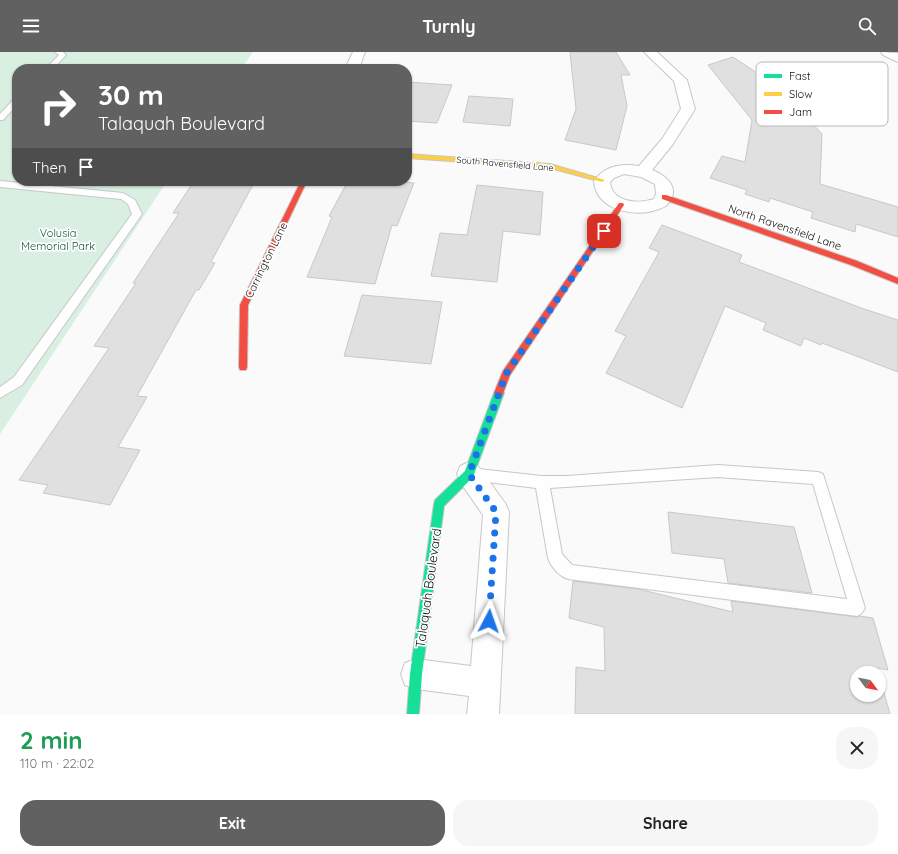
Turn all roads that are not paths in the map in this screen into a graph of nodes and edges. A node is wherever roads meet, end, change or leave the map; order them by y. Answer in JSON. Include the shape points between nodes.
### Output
{"nodes":[{"id":1,"x":58,"y":52,"type":"edge"},
{"id":2,"x":359,"y":52,"type":"edge"},
{"id":3,"x":650,"y":52,"type":"edge"},
{"id":4,"x":887,"y":52,"type":"edge"},
{"id":5,"x":898,"y":58,"type":"edge"},
{"id":6,"x":54,"y":64,"type":"edge"},
{"id":7,"x":354,"y":64,"type":"edge"},
{"id":8,"x":12,"y":106,"type":"edge"},
{"id":9,"x":0,"y":118,"type":"edge"},
{"id":10,"x":412,"y":156,"type":"edge"},
{"id":11,"x":643,"y":171,"type":"junction"},
{"id":12,"x":602,"y":180,"type":"junction"},
{"id":13,"x":0,"y":184,"type":"edge"},
{"id":14,"x":12,"y":185,"type":"edge"},
{"id":15,"x":20,"y":186,"type":"edge"},
{"id":16,"x":302,"y":186,"type":"edge"},
{"id":17,"x":664,"y":197,"type":"junction"},
{"id":18,"x":621,"y":205,"type":"junction"},
{"id":19,"x":898,"y":281,"type":"edge"},
{"id":20,"x":243,"y":367,"type":"dead end"},
{"id":21,"x":0,"y":393,"type":"edge"},
{"id":22,"x":469,"y":474,"type":"junction"},
{"id":23,"x":542,"y":482,"type":"junction"},
{"id":24,"x":416,"y":674,"type":"junction"},
{"id":25,"x":485,"y":683,"type":"junction"},
{"id":26,"x":413,"y":714,"type":"edge"},
{"id":27,"x":483,"y":714,"type":"edge"}],
"edges":[{"from":1,"to":6,"type":"lane","via":[[63,55]]},
{"from":2,"to":7,"type":"street"},
{"from":3,"to":11,"type":"street","via":[[680,80],[688,109],[668,141]]},
{"from":4,"to":5,"type":"street"},
{"from":8,"to":9,"type":"lane"},
{"from":10,"to":12,"type":"street","name":"South Ravensfield Lane","via":[[550,166]]},
{"from":11,"to":12,"type":"street","via":[[623,169],[607,174]]},
{"from":11,"to":17,"type":"street","via":[[663,186]]},
{"from":12,"to":18,"type":"street","via":[[601,185],[606,196]]},
{"from":13,"to":14,"type":"lane"},
{"from":15,"to":21,"type":"lane","via":[[122,196],[132,202],[136,214],[18,381]]},
{"from":16,"to":20,"type":"street","name":"Carrington Lane","via":[[244,304]]},
{"from":17,"to":18,"type":"street","via":[[660,202],[647,208]]},
{"from":17,"to":19,"type":"street","name":"North Ravensfield Lane","via":[[854,263]]},
{"from":18,"to":22,"type":"street","name":"Talaquah Boulevard","via":[[506,374]]},
{"from":22,"to":23,"type":"lane"},
{"from":22,"to":24,"type":"street","name":"Talaquah Boulevard","via":[[439,504]]},
{"from":22,"to":25,"type":"street","via":[[496,512]]},
{"from":23,"to":23,"type":"lane","via":[[718,471],[818,478],[857,608],[568,572],[555,558]]},
{"from":24,"to":25,"type":"street"},
{"from":24,"to":26,"type":"street","name":"Talaquah Boulevard"},
{"from":25,"to":27,"type":"street"}]}
